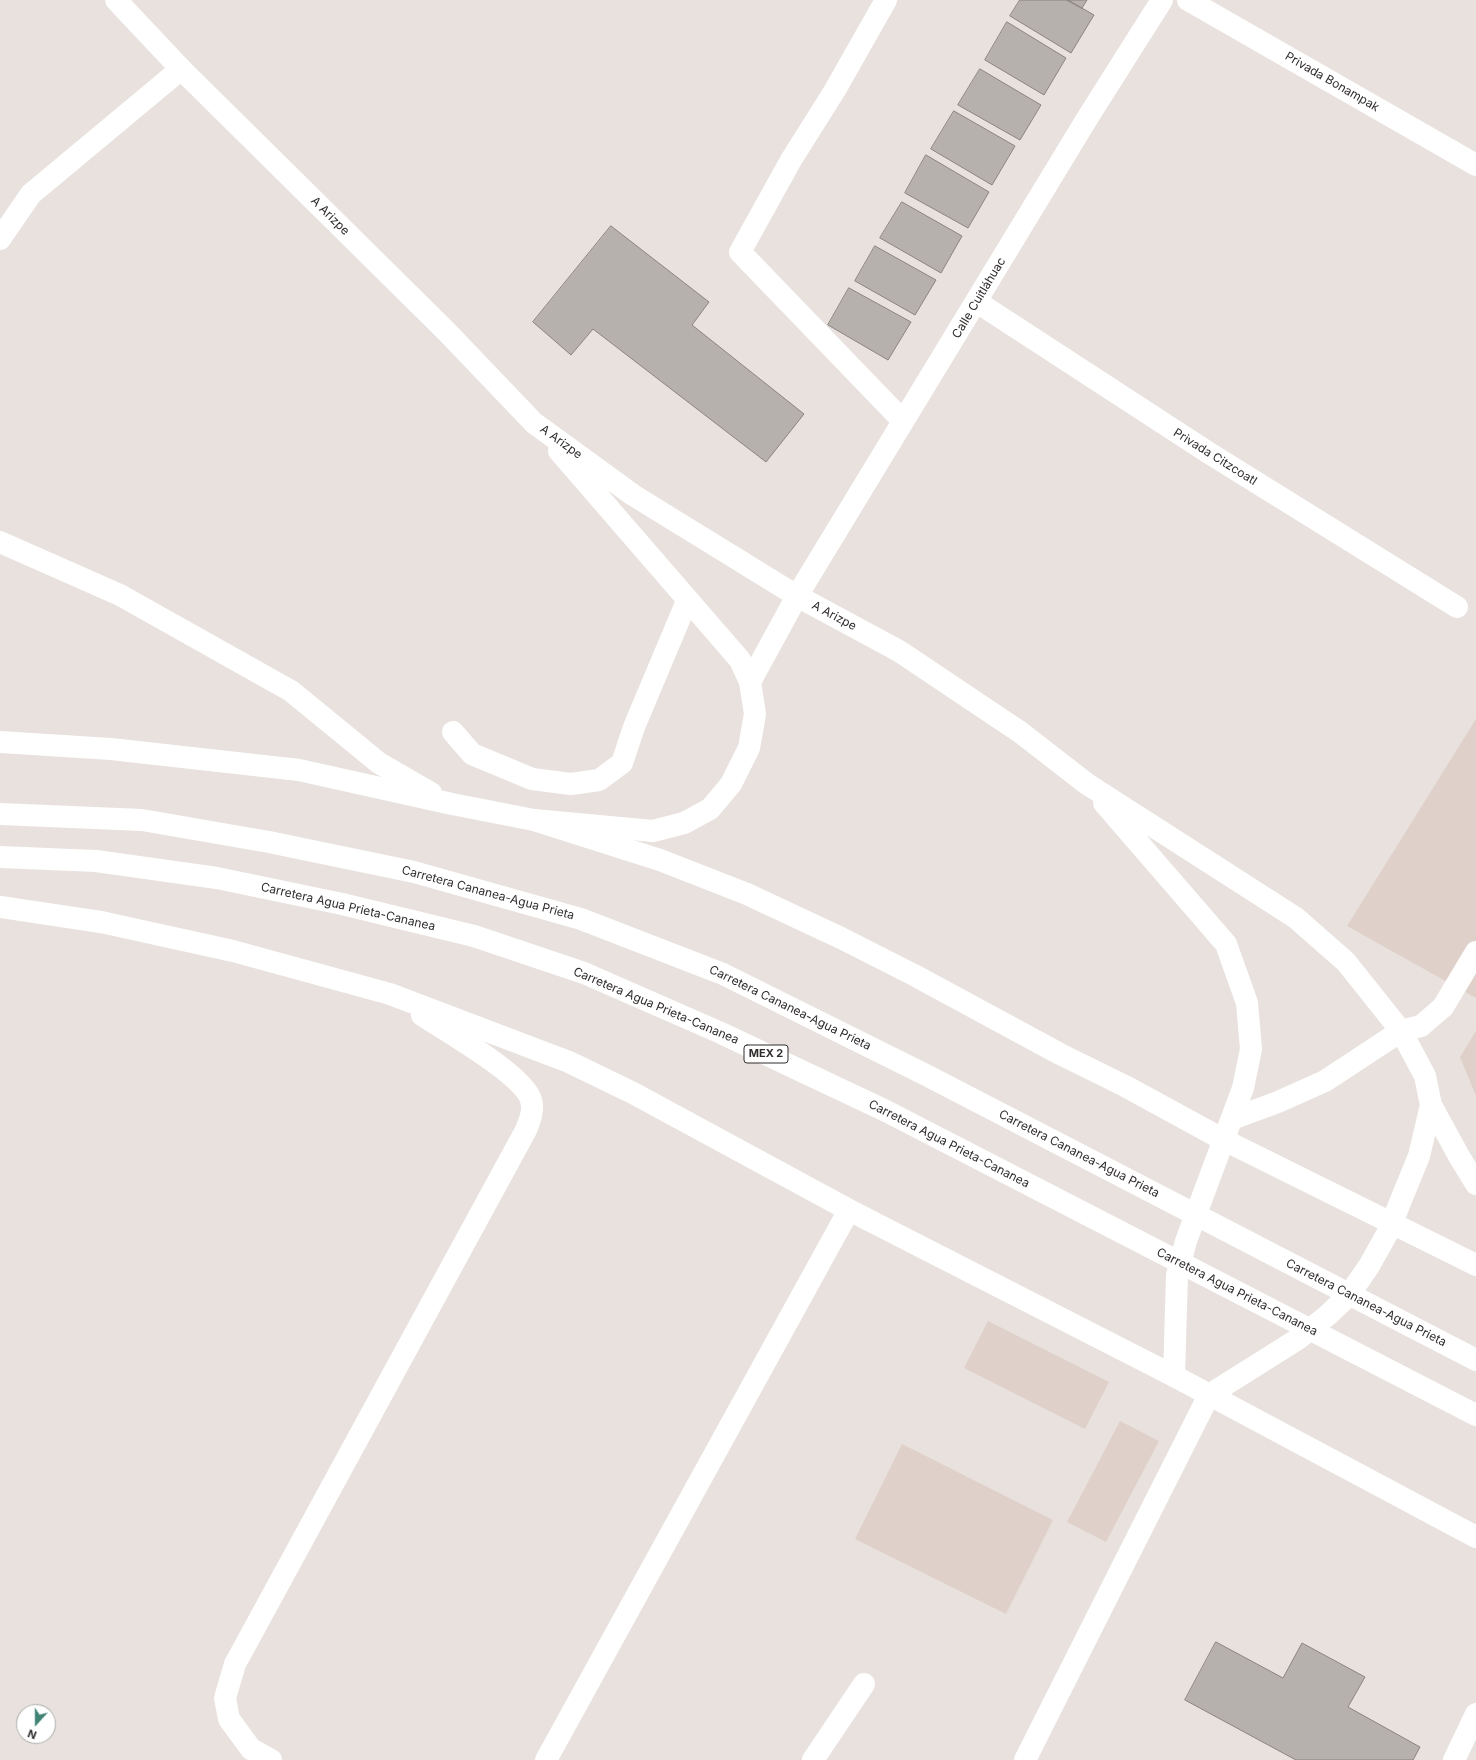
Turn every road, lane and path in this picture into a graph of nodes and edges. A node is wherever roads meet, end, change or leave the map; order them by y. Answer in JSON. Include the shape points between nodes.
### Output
{"nodes":[{"id":1,"x":116,"y":0,"type":"edge"},
{"id":2,"x":886,"y":0,"type":"edge"},
{"id":3,"x":1162,"y":0,"type":"edge"},
{"id":4,"x":1188,"y":0,"type":"edge"},
{"id":5,"x":181,"y":69,"type":"junction"},
{"id":6,"x":1476,"y":165,"type":"edge"},
{"id":7,"x":0,"y":239,"type":"edge"},
{"id":8,"x":977,"y":302,"type":"junction"},
{"id":9,"x":903,"y":421,"type":"junction"},
{"id":10,"x":534,"y":423,"type":"junction"},
{"id":11,"x":0,"y":542,"type":"edge"},
{"id":12,"x":797,"y":596,"type":"junction"},
{"id":13,"x":687,"y":601,"type":"junction"},
{"id":14,"x":1456,"y":606,"type":"dead end"},
{"id":15,"x":750,"y":682,"type":"junction"},
{"id":16,"x":453,"y":732,"type":"dead end"},
{"id":17,"x":0,"y":742,"type":"edge"},
{"id":18,"x":1087,"y":784,"type":"junction"},
{"id":19,"x":452,"y":804,"type":"junction"},
{"id":20,"x":0,"y":814,"type":"edge"},
{"id":21,"x":534,"y":820,"type":"junction"},
{"id":22,"x":0,"y":857,"type":"edge"},
{"id":23,"x":0,"y":907,"type":"edge"},
{"id":24,"x":1474,"y":960,"type":"edge"},
{"id":25,"x":390,"y":994,"type":"junction"},
{"id":26,"x":1401,"y":1031,"type":"junction"},
{"id":27,"x":1431,"y":1105,"type":"junction"},
{"id":28,"x":1232,"y":1119,"type":"junction"},
{"id":29,"x":1224,"y":1140,"type":"junction"},
{"id":30,"x":1476,"y":1184,"type":"edge"},
{"id":31,"x":849,"y":1210,"type":"junction"},
{"id":32,"x":1390,"y":1223,"type":"junction"},
{"id":33,"x":1476,"y":1265,"type":"edge"},
{"id":34,"x":1476,"y":1360,"type":"edge"},
{"id":35,"x":1174,"y":1376,"type":"junction"},
{"id":36,"x":1209,"y":1396,"type":"junction"},
{"id":37,"x":1476,"y":1415,"type":"edge"},
{"id":38,"x":1476,"y":1537,"type":"edge"},
{"id":39,"x":864,"y":1684,"type":"dead end"},
{"id":40,"x":1476,"y":1714,"type":"edge"},
{"id":41,"x":271,"y":1760,"type":"edge"},
{"id":42,"x":546,"y":1760,"type":"edge"},
{"id":43,"x":813,"y":1760,"type":"edge"},
{"id":44,"x":1025,"y":1760,"type":"edge"},
{"id":45,"x":1454,"y":1760,"type":"edge"}],
"edges":[{"from":1,"to":5,"type":"main road","name":"A Arizpe"},
{"from":2,"to":9,"type":"main road","via":[[740,252]]},
{"from":3,"to":8,"type":"main road","name":"Calle Cuitláhuac"},
{"from":4,"to":6,"type":"main road","name":"Privada Bonampak"},
{"from":5,"to":7,"type":"main road","via":[[30,194]]},
{"from":5,"to":10,"type":"main road","name":"A Arizpe","via":[[447,332]]},
{"from":8,"to":9,"type":"main road","name":"Calle Cuitláhuac"},
{"from":8,"to":14,"type":"main road","name":"Privada Citzcoatl","via":[[1209,453]]},
{"from":9,"to":12,"type":"main road","name":"Calle Cuitláhuac"},
{"from":10,"to":12,"type":"main road","name":"A Arizpe","via":[[633,495]]},
{"from":10,"to":13,"type":"main road"},
{"from":11,"to":19,"type":"main road","via":[[120,595],[291,691],[379,763]]},
{"from":12,"to":15,"type":"main road","name":"Calle Cuitláhuac"},
{"from":12,"to":18,"type":"main road","name":"A Arizpe","via":[[899,652],[1020,732]]},
{"from":13,"to":15,"type":"main road","via":[[740,660]]},
{"from":13,"to":16,"type":"main road","via":[[634,727],[622,763],[600,780],[570,784],[532,779],[472,754]]},
{"from":15,"to":21,"type":"main road","via":[[755,714],[749,748],[732,784],[710,809],[684,823],[653,831]]},
{"from":17,"to":19,"type":"main road","via":[[111,749],[299,770]]},
{"from":18,"to":26,"type":"main road","via":[[1296,918],[1346,962]]},
{"from":18,"to":28,"type":"main road","via":[[1226,944],[1247,1003],[1251,1049],[1243,1088]]},
{"from":19,"to":21,"type":"main road"},
{"from":20,"to":34,"type":"main road","name":"Carretera Cananea-Agua Prieta","via":[[142,820],[261,840],[414,872],[581,919],[730,977],[928,1076]]},
{"from":21,"to":29,"type":"main road","via":[[660,860],[747,894],[914,975]]},
{"from":22,"to":37,"type":"main road","name":"Carretera Agua Prieta-Cananea","number":"MEX 2","via":[[96,861],[217,878],[342,904],[474,936],[584,973],[721,1033],[886,1111]]},
{"from":23,"to":25,"type":"main road","via":[[101,922],[233,951]]},
{"from":24,"to":26,"type":"main road","via":[[1443,1006],[1421,1026]]},
{"from":25,"to":31,"type":"main road","via":[[569,1062],[633,1093]]},
{"from":25,"to":41,"type":"main road","via":[[505,1069],[524,1086],[531,1100],[532,1116],[235,1664],[225,1698],[228,1719],[251,1749]]},
{"from":26,"to":27,"type":"main road","via":[[1425,1076]]},
{"from":26,"to":28,"type":"main road","via":[[1325,1081]]},
{"from":27,"to":30,"type":"main road"},
{"from":27,"to":32,"type":"main road","via":[[1419,1156]]},
{"from":28,"to":29,"type":"main road"},
{"from":29,"to":32,"type":"main road"},
{"from":29,"to":35,"type":"main road","via":[[1186,1241],[1177,1276]]},
{"from":31,"to":35,"type":"main road"},
{"from":31,"to":42,"type":"main road"},
{"from":32,"to":33,"type":"main road"},
{"from":32,"to":36,"type":"main road","via":[[1388,1232],[1369,1266],[1349,1295],[1298,1339]]},
{"from":35,"to":36,"type":"main road"},
{"from":36,"to":38,"type":"main road"},
{"from":36,"to":44,"type":"main road"},
{"from":39,"to":43,"type":"main road"},
{"from":40,"to":45,"type":"main road"}]}
